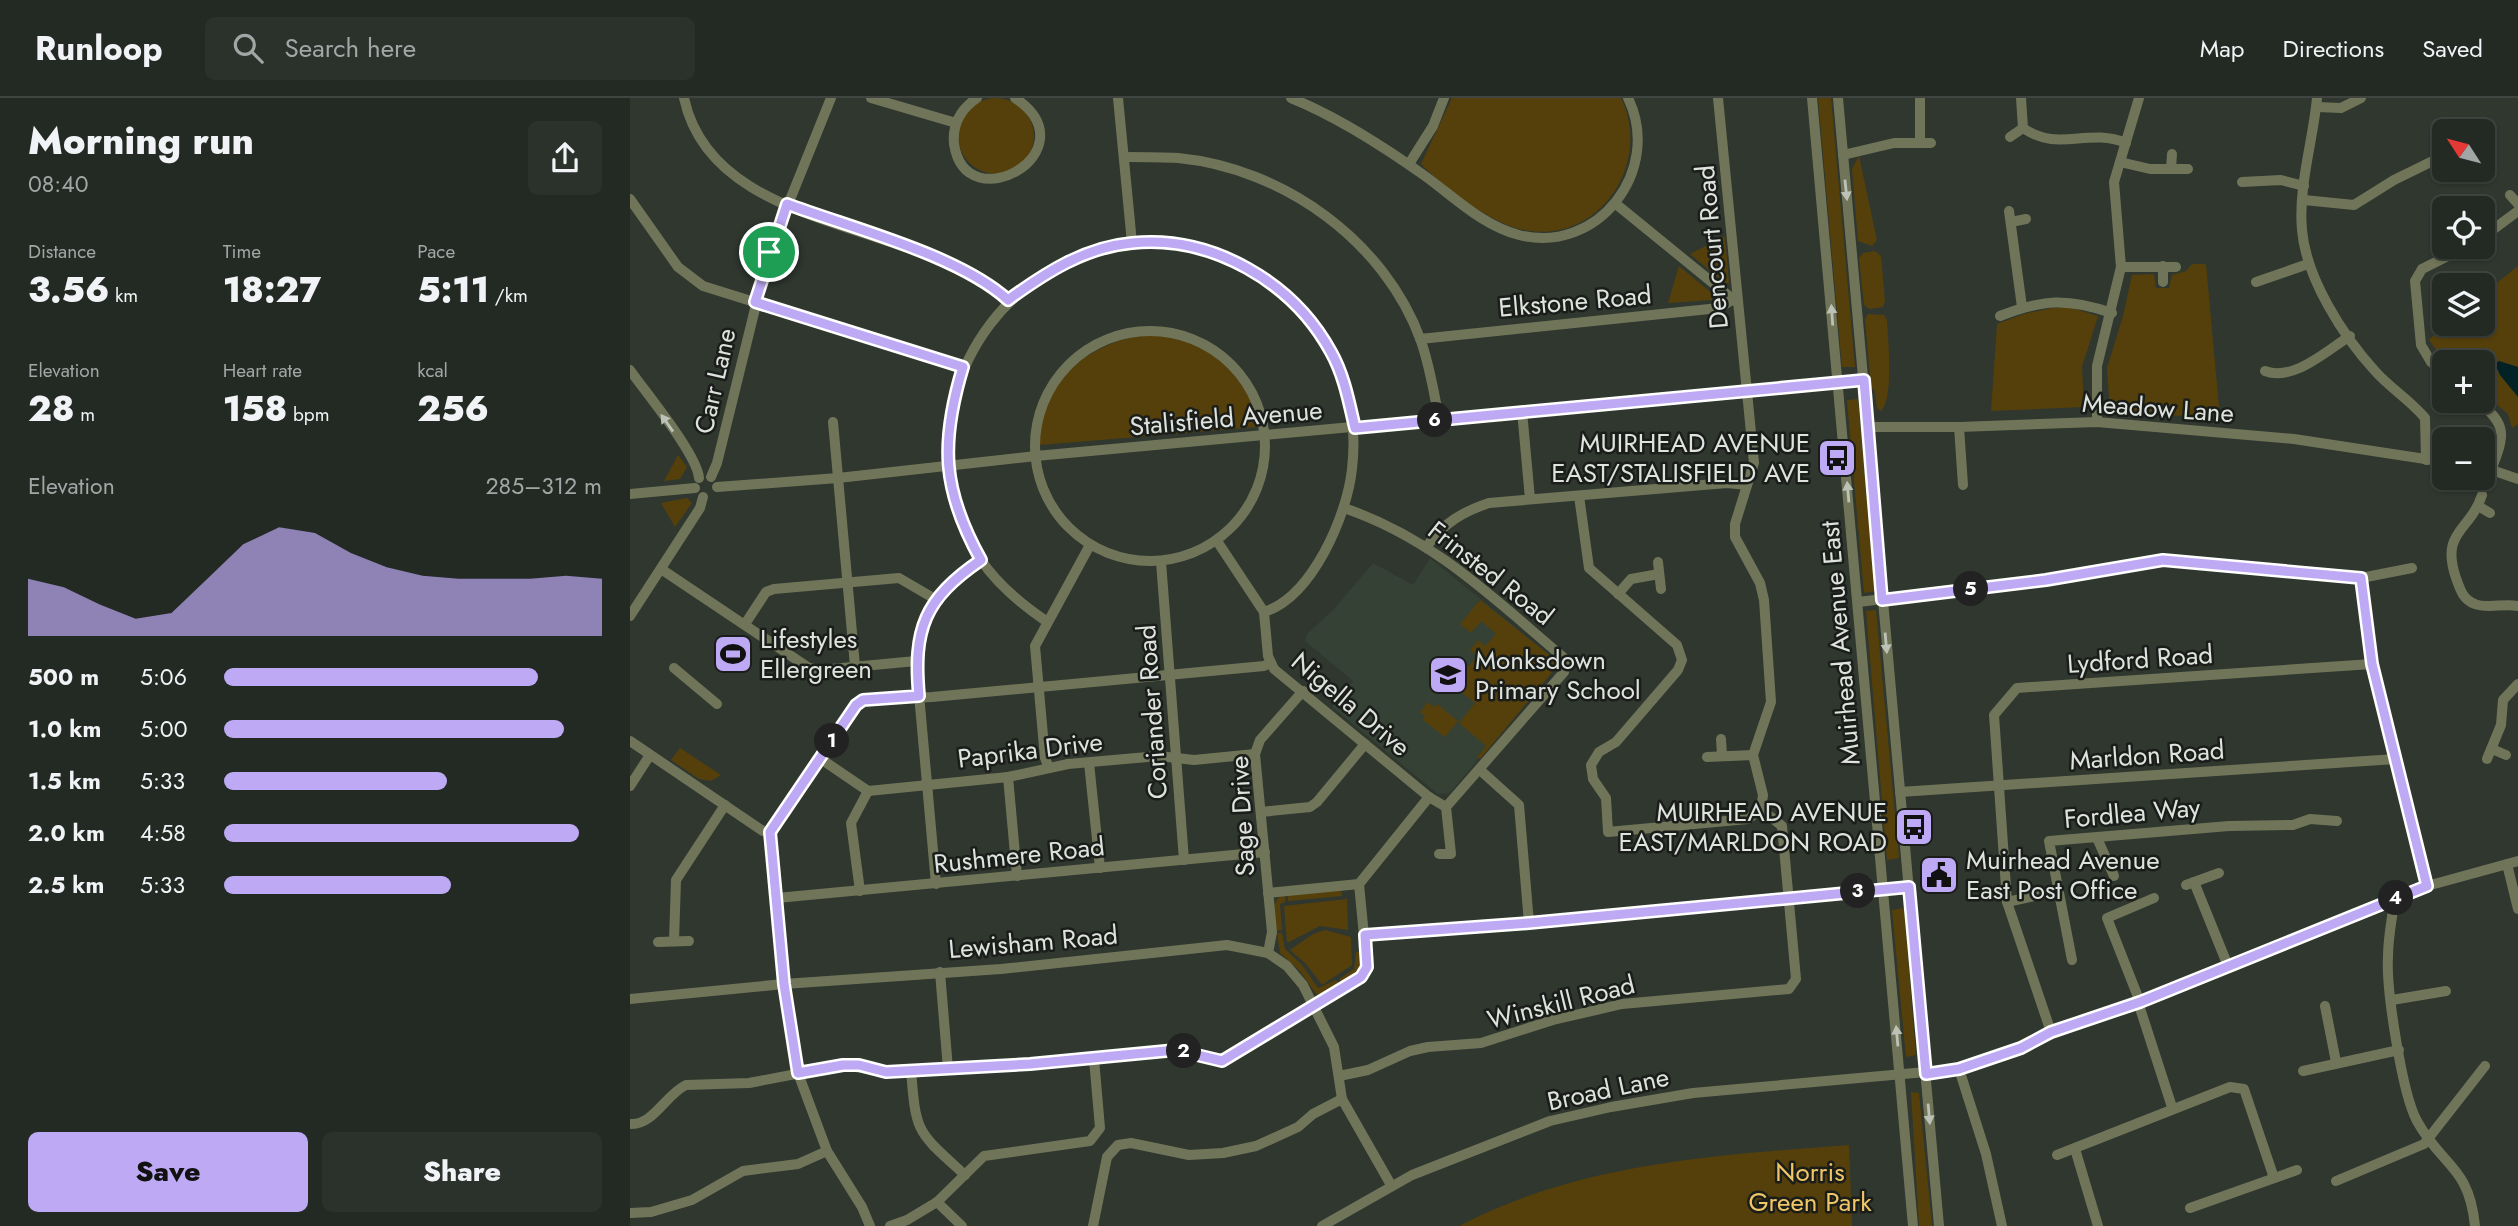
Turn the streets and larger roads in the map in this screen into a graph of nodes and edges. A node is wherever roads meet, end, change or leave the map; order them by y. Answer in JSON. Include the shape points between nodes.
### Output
{"nodes":[{"id":1,"x":684,"y":98,"type":"edge"},
{"id":2,"x":831,"y":98,"type":"edge"},
{"id":3,"x":871,"y":98,"type":"edge"},
{"id":4,"x":977,"y":98,"type":"edge"},
{"id":5,"x":1015,"y":98,"type":"edge"},
{"id":6,"x":1118,"y":98,"type":"edge"},
{"id":7,"x":1291,"y":98,"type":"edge"},
{"id":8,"x":1444,"y":98,"type":"edge"},
{"id":9,"x":1628,"y":98,"type":"edge"},
{"id":10,"x":1718,"y":98,"type":"edge"},
{"id":11,"x":1812,"y":98,"type":"edge"},
{"id":12,"x":1838,"y":98,"type":"edge"},
{"id":13,"x":1920,"y":98,"type":"edge"},
{"id":14,"x":2021,"y":98,"type":"edge"},
{"id":15,"x":2139,"y":98,"type":"edge"},
{"id":16,"x":2361,"y":98,"type":"edge"},
{"id":17,"x":2317,"y":102,"type":"edge"},
{"id":18,"x":956,"y":123,"type":"junction"},
{"id":19,"x":2022,"y":128,"type":"junction"},
{"id":20,"x":2010,"y":137,"type":"dead end"},
{"id":21,"x":1920,"y":141,"type":"junction"},
{"id":22,"x":1931,"y":143,"type":"dead end"},
{"id":23,"x":2126,"y":143,"type":"junction"},
{"id":24,"x":2172,"y":154,"type":"dead end"},
{"id":25,"x":1843,"y":155,"type":"junction"},
{"id":26,"x":1125,"y":157,"type":"junction"},
{"id":27,"x":2120,"y":162,"type":"junction"},
{"id":28,"x":2432,"y":162,"type":"edge"},
{"id":29,"x":1409,"y":164,"type":"junction"},
{"id":30,"x":2171,"y":169,"type":"junction"},
{"id":31,"x":2188,"y":169,"type":"dead end"},
{"id":32,"x":2242,"y":182,"type":"dead end"},
{"id":33,"x":2304,"y":186,"type":"junction"},
{"id":34,"x":2510,"y":195,"type":"dead end"},
{"id":35,"x":630,"y":199,"type":"edge"},
{"id":36,"x":2304,"y":200,"type":"junction"},
{"id":37,"x":787,"y":204,"type":"junction"},
{"id":38,"x":1616,"y":204,"type":"junction"},
{"id":39,"x":2518,"y":204,"type":"edge"},
{"id":40,"x":2518,"y":211,"type":"edge"},
{"id":41,"x":2026,"y":219,"type":"dead end"},
{"id":42,"x":2495,"y":228,"type":"edge"},
{"id":43,"x":1132,"y":243,"type":"junction"},
{"id":44,"x":2442,"y":259,"type":"edge"},
{"id":45,"x":2308,"y":264,"type":"junction"},
{"id":46,"x":2163,"y":266,"type":"junction"},
{"id":47,"x":2121,"y":267,"type":"junction"},
{"id":48,"x":2176,"y":267,"type":"dead end"},
{"id":49,"x":2163,"y":282,"type":"dead end"},
{"id":50,"x":2256,"y":282,"type":"dead end"},
{"id":51,"x":1008,"y":300,"type":"junction"},
{"id":52,"x":1735,"y":300,"type":"junction"},
{"id":53,"x":755,"y":302,"type":"junction"},
{"id":54,"x":2022,"y":307,"type":"junction"},
{"id":55,"x":2112,"y":313,"type":"junction"},
{"id":56,"x":2000,"y":316,"type":"dead end"},
{"id":57,"x":2350,"y":336,"type":"junction"},
{"id":58,"x":1420,"y":339,"type":"junction"},
{"id":59,"x":2432,"y":363,"type":"edge"},
{"id":60,"x":963,"y":367,"type":"junction"},
{"id":61,"x":630,"y":370,"type":"edge"},
{"id":62,"x":2265,"y":371,"type":"dead end"},
{"id":63,"x":1864,"y":380,"type":"junction"},
{"id":64,"x":1837,"y":383,"type":"junction"},
{"id":65,"x":1747,"y":392,"type":"junction"},
{"id":66,"x":1522,"y":411,"type":"junction"},
{"id":67,"x":2489,"y":413,"type":"edge"},
{"id":68,"x":1439,"y":419,"type":"junction"},
{"id":69,"x":832,"y":422,"type":"dead end"},
{"id":70,"x":2097,"y":422,"type":"junction"},
{"id":71,"x":1868,"y":427,"type":"junction"},
{"id":72,"x":1959,"y":427,"type":"junction"},
{"id":73,"x":1355,"y":428,"type":"junction"},
{"id":74,"x":1266,"y":436,"type":"junction"},
{"id":75,"x":2495,"y":455,"type":"edge"},
{"id":76,"x":1036,"y":456,"type":"junction"},
{"id":77,"x":2426,"y":460,"type":"junction"},
{"id":78,"x":2432,"y":461,"type":"edge"},
{"id":79,"x":946,"y":465,"type":"junction"},
{"id":80,"x":2495,"y":470,"type":"edge"},
{"id":81,"x":710,"y":477,"type":"junction"},
{"id":82,"x":838,"y":478,"type":"junction"},
{"id":83,"x":2518,"y":479,"type":"edge"},
{"id":84,"x":697,"y":483,"type":"junction"},
{"id":85,"x":1747,"y":485,"type":"junction"},
{"id":86,"x":1963,"y":485,"type":"dead end"},
{"id":87,"x":717,"y":487,"type":"junction"},
{"id":88,"x":630,"y":495,"type":"edge"},
{"id":89,"x":2482,"y":495,"type":"dead end"},
{"id":90,"x":1579,"y":496,"type":"junction"},
{"id":91,"x":704,"y":497,"type":"junction"},
{"id":92,"x":1530,"y":499,"type":"junction"},
{"id":93,"x":2478,"y":506,"type":"junction"},
{"id":94,"x":1344,"y":508,"type":"junction"},
{"id":95,"x":2490,"y":513,"type":"dead end"},
{"id":96,"x":1217,"y":541,"type":"junction"},
{"id":97,"x":1090,"y":545,"type":"junction"},
{"id":98,"x":1427,"y":546,"type":"junction"},
{"id":99,"x":981,"y":560,"type":"junction"},
{"id":100,"x":1161,"y":562,"type":"junction"},
{"id":101,"x":1658,"y":562,"type":"dead end"},
{"id":102,"x":2413,"y":568,"type":"dead end"},
{"id":103,"x":661,"y":569,"type":"junction"},
{"id":104,"x":1659,"y":574,"type":"junction"},
{"id":105,"x":2361,"y":578,"type":"junction"},
{"id":106,"x":847,"y":581,"type":"junction"},
{"id":107,"x":1661,"y":589,"type":"dead end"},
{"id":108,"x":1618,"y":594,"type":"junction"},
{"id":109,"x":935,"y":599,"type":"junction"},
{"id":110,"x":1882,"y":600,"type":"junction"},
{"id":111,"x":1858,"y":602,"type":"junction"},
{"id":112,"x":2518,"y":606,"type":"edge"},
{"id":113,"x":1264,"y":612,"type":"junction"},
{"id":114,"x":630,"y":616,"type":"edge"},
{"id":115,"x":1046,"y":621,"type":"junction"},
{"id":116,"x":744,"y":624,"type":"junction"},
{"id":117,"x":916,"y":661,"type":"junction"},
{"id":118,"x":1270,"y":663,"type":"junction"},
{"id":119,"x":2372,"y":664,"type":"junction"},
{"id":120,"x":855,"y":666,"type":"junction"},
{"id":121,"x":674,"y":668,"type":"dead end"},
{"id":122,"x":1170,"y":675,"type":"junction"},
{"id":123,"x":2518,"y":684,"type":"edge"},
{"id":124,"x":1039,"y":687,"type":"junction"},
{"id":125,"x":1303,"y":691,"type":"junction"},
{"id":126,"x":919,"y":696,"type":"junction"},
{"id":127,"x":717,"y":704,"type":"dead end"},
{"id":128,"x":1721,"y":739,"type":"dead end"},
{"id":129,"x":630,"y":741,"type":"edge"},
{"id":130,"x":1365,"y":744,"type":"junction"},
{"id":131,"x":1255,"y":754,"type":"junction"},
{"id":132,"x":650,"y":755,"type":"junction"},
{"id":133,"x":1722,"y":755,"type":"junction"},
{"id":134,"x":1753,"y":755,"type":"junction"},
{"id":135,"x":2506,"y":755,"type":"dead end"},
{"id":136,"x":1707,"y":757,"type":"dead end"},
{"id":137,"x":1177,"y":758,"type":"junction"},
{"id":138,"x":821,"y":759,"type":"junction"},
{"id":139,"x":2396,"y":759,"type":"junction"},
{"id":140,"x":1089,"y":763,"type":"junction"},
{"id":141,"x":1049,"y":768,"type":"junction"},
{"id":142,"x":1480,"y":770,"type":"junction"},
{"id":143,"x":1008,"y":777,"type":"junction"},
{"id":144,"x":927,"y":784,"type":"junction"},
{"id":145,"x":630,"y":786,"type":"edge"},
{"id":146,"x":1997,"y":786,"type":"junction"},
{"id":147,"x":868,"y":791,"type":"junction"},
{"id":148,"x":1900,"y":792,"type":"junction"},
{"id":149,"x":1429,"y":797,"type":"junction"},
{"id":150,"x":725,"y":805,"type":"junction"},
{"id":151,"x":1448,"y":806,"type":"junction"},
{"id":152,"x":1761,"y":809,"type":"junction"},
{"id":153,"x":1261,"y":812,"type":"junction"},
{"id":154,"x":2337,"y":821,"type":"dead end"},
{"id":155,"x":770,"y":832,"type":"junction"},
{"id":156,"x":2097,"y":838,"type":"junction"},
{"id":157,"x":1265,"y":852,"type":"junction"},
{"id":158,"x":1439,"y":854,"type":"dead end"},
{"id":159,"x":1184,"y":860,"type":"junction"},
{"id":160,"x":2518,"y":861,"type":"edge"},
{"id":161,"x":2507,"y":864,"type":"junction"},
{"id":162,"x":1100,"y":868,"type":"junction"},
{"id":163,"x":2220,"y":873,"type":"dead end"},
{"id":164,"x":1017,"y":876,"type":"junction"},
{"id":165,"x":2114,"y":876,"type":"dead end"},
{"id":166,"x":936,"y":884,"type":"junction"},
{"id":167,"x":1359,"y":884,"type":"junction"},
{"id":168,"x":2427,"y":886,"type":"junction"},
{"id":169,"x":1909,"y":887,"type":"junction"},
{"id":170,"x":1884,"y":889,"type":"junction"},
{"id":171,"x":860,"y":891,"type":"junction"},
{"id":172,"x":2057,"y":891,"type":"junction"},
{"id":173,"x":1268,"y":893,"type":"junction"},
{"id":174,"x":777,"y":898,"type":"junction"},
{"id":175,"x":1787,"y":898,"type":"junction"},
{"id":176,"x":2154,"y":898,"type":"dead end"},
{"id":177,"x":2395,"y":898,"type":"junction"},
{"id":178,"x":2007,"y":902,"type":"junction"},
{"id":179,"x":2518,"y":909,"type":"edge"},
{"id":180,"x":1529,"y":923,"type":"junction"},
{"id":181,"x":1365,"y":935,"type":"junction"},
{"id":182,"x":674,"y":941,"type":"junction"},
{"id":183,"x":689,"y":941,"type":"dead end"},
{"id":184,"x":658,"y":942,"type":"dead end"},
{"id":185,"x":1268,"y":953,"type":"junction"},
{"id":186,"x":2072,"y":960,"type":"dead end"},
{"id":187,"x":2228,"y":967,"type":"junction"},
{"id":188,"x":940,"y":972,"type":"junction"},
{"id":189,"x":784,"y":984,"type":"junction"},
{"id":190,"x":2446,"y":991,"type":"dead end"},
{"id":191,"x":630,"y":999,"type":"edge"},
{"id":192,"x":2392,"y":1000,"type":"junction"},
{"id":193,"x":2139,"y":1002,"type":"junction"},
{"id":194,"x":2325,"y":1006,"type":"dead end"},
{"id":195,"x":1314,"y":1007,"type":"junction"},
{"id":196,"x":2051,"y":1032,"type":"junction"},
{"id":197,"x":2399,"y":1050,"type":"junction"},
{"id":198,"x":1094,"y":1059,"type":"junction"},
{"id":199,"x":2336,"y":1062,"type":"junction"},
{"id":200,"x":2485,"y":1066,"type":"dead end"},
{"id":201,"x":948,"y":1069,"type":"junction"},
{"id":202,"x":1959,"y":1069,"type":"junction"},
{"id":203,"x":911,"y":1070,"type":"junction"},
{"id":204,"x":2303,"y":1071,"type":"dead end"},
{"id":205,"x":798,"y":1073,"type":"junction"},
{"id":206,"x":1926,"y":1074,"type":"junction"},
{"id":207,"x":1339,"y":1076,"type":"junction"},
{"id":208,"x":1900,"y":1076,"type":"junction"},
{"id":209,"x":1342,"y":1099,"type":"junction"},
{"id":210,"x":2172,"y":1107,"type":"junction"},
{"id":211,"x":630,"y":1124,"type":"edge"},
{"id":212,"x":2428,"y":1138,"type":"junction"},
{"id":213,"x":2075,"y":1149,"type":"junction"},
{"id":214,"x":827,"y":1151,"type":"junction"},
{"id":215,"x":2057,"y":1155,"type":"dead end"},
{"id":216,"x":2297,"y":1170,"type":"dead end"},
{"id":217,"x":965,"y":1175,"type":"junction"},
{"id":218,"x":2274,"y":1178,"type":"junction"},
{"id":219,"x":2336,"y":1181,"type":"dead end"},
{"id":220,"x":1391,"y":1185,"type":"junction"},
{"id":221,"x":937,"y":1202,"type":"junction"},
{"id":222,"x":2190,"y":1208,"type":"dead end"},
{"id":223,"x":630,"y":1213,"type":"edge"},
{"id":224,"x":870,"y":1226,"type":"edge"},
{"id":225,"x":890,"y":1226,"type":"edge"},
{"id":226,"x":962,"y":1226,"type":"edge"},
{"id":227,"x":1093,"y":1226,"type":"edge"},
{"id":228,"x":1322,"y":1226,"type":"edge"},
{"id":229,"x":1913,"y":1226,"type":"edge"},
{"id":230,"x":1939,"y":1226,"type":"edge"},
{"id":231,"x":2002,"y":1226,"type":"edge"},
{"id":232,"x":2098,"y":1226,"type":"edge"},
{"id":233,"x":2475,"y":1226,"type":"edge"}],
"edges":[{"from":1,"to":37,"type":"street","via":[[696,137],[713,157],[764,195]]},
{"from":2,"to":37,"type":"street","name":"Carr Lane"},
{"from":3,"to":18,"type":"street"},
{"from":4,"to":18,"type":"street"},
{"from":5,"to":18,"type":"street","via":[[1032,112],[1039,139],[1026,167],[1013,176],[985,178],[971,171],[955,150]]},
{"from":6,"to":26,"type":"street"},
{"from":7,"to":29,"type":"street"},
{"from":8,"to":29,"type":"street"},
{"from":9,"to":38,"type":"street","via":[[1637,124],[1638,149],[1630,181]]},
{"from":10,"to":52,"type":"street","name":"Dencourt Road"},
{"from":64,"to":11,"type":"street","name":"Muirhead Avenue East","one_way":true},
{"from":12,"to":25,"type":"street","name":"Muirhead Avenue East"},
{"from":13,"to":21,"type":"street"},
{"from":14,"to":19,"type":"street"},
{"from":15,"to":23,"type":"street"},
{"from":16,"to":17,"type":"street","via":[[2341,108]]},
{"from":17,"to":33,"type":"street"},
{"from":19,"to":20,"type":"street"},
{"from":19,"to":23,"type":"street","via":[[2055,141],[2101,135]]},
{"from":21,"to":22,"type":"street"},
{"from":21,"to":25,"type":"street"},
{"from":23,"to":27,"type":"street"},
{"from":24,"to":30,"type":"street"},
{"from":25,"to":63,"type":"street","name":"Muirhead Avenue East","one_way":true},
{"from":26,"to":43,"type":"street"},
{"from":26,"to":58,"type":"street","via":[[1180,158],[1231,170],[1292,194],[1348,233],[1374,262]]},
{"from":27,"to":30,"type":"street"},
{"from":27,"to":47,"type":"street","via":[[2113,192]]},
{"from":28,"to":36,"type":"street","via":[[2354,205]]},
{"from":29,"to":38,"type":"street","via":[[1485,220],[1504,231],[1537,239],[1575,233]]},
{"from":30,"to":31,"type":"street"},
{"from":32,"to":33,"type":"street","via":[[2281,180]]},
{"from":33,"to":36,"type":"street"},
{"from":34,"to":39,"type":"street"},
{"from":35,"to":53,"type":"street","via":[[689,277]]},
{"from":36,"to":45,"type":"street","via":[[2302,229]]},
{"from":37,"to":51,"type":"street","via":[[939,258]]},
{"from":37,"to":53,"type":"street","name":"Carr Lane"},
{"from":38,"to":52,"type":"street"},
{"from":40,"to":42,"type":"street"},
{"from":41,"to":54,"type":"street","via":[[2010,216]]},
{"from":43,"to":51,"type":"street","via":[[1072,259]]},
{"from":43,"to":73,"type":"street","via":[[1174,243],[1210,253],[1245,266],[1291,299],[1331,352]]},
{"from":44,"to":59,"type":"street","via":[[2422,269],[2415,281],[2421,345]]},
{"from":45,"to":50,"type":"street"},
{"from":45,"to":57,"type":"street"},
{"from":46,"to":47,"type":"street"},
{"from":46,"to":48,"type":"street"},
{"from":46,"to":49,"type":"street"},
{"from":47,"to":55,"type":"street"},
{"from":51,"to":60,"type":"street"},
{"from":52,"to":58,"type":"street","name":"Elkstone Road","via":[[1719,308]]},
{"from":52,"to":65,"type":"street","name":"Dencourt Road"},
{"from":53,"to":60,"type":"street"},
{"from":53,"to":81,"type":"street","name":"Carr Lane"},
{"from":54,"to":55,"type":"street","via":[[2071,301]]},
{"from":54,"to":56,"type":"street"},
{"from":55,"to":70,"type":"street","via":[[2097,366]]},
{"from":57,"to":62,"type":"street","via":[[2295,370],[2276,375]]},
{"from":57,"to":77,"type":"street","via":[[2377,374],[2426,418]]},
{"from":58,"to":68,"type":"street"},
{"from":60,"to":79,"type":"street","via":[[950,415]]},
{"from":84,"to":61,"type":"street","one_way":true,"via":[[691,458]]},
{"from":63,"to":64,"type":"street","name":"Stalisfield Avenue"},
{"from":63,"to":71,"type":"street","name":"Muirhead Avenue East"},
{"from":64,"to":65,"type":"street","name":"Stalisfield Avenue"},
{"from":111,"to":64,"type":"street","name":"Muirhead Avenue East","one_way":true},
{"from":65,"to":66,"type":"street","name":"Stalisfield Avenue"},
{"from":65,"to":85,"type":"street","name":"Dencourt Road","via":[[1754,463]]},
{"from":66,"to":68,"type":"street","name":"Stalisfield Avenue"},
{"from":66,"to":92,"type":"street"},
{"from":67,"to":75,"type":"street","via":[[2501,427],[2502,443]]},
{"from":68,"to":73,"type":"street","name":"Stalisfield Avenue"},
{"from":69,"to":82,"type":"street"},
{"from":70,"to":72,"type":"street","name":"Meadow Lane"},
{"from":70,"to":77,"type":"street","name":"Meadow Lane","via":[[2294,439]]},
{"from":71,"to":72,"type":"street","name":"Meadow Lane"},
{"from":71,"to":110,"type":"street","name":"Muirhead Avenue East"},
{"from":72,"to":86,"type":"street"},
{"from":73,"to":74,"type":"street","name":"Stalisfield Avenue"},
{"from":73,"to":94,"type":"street"},
{"from":74,"to":76,"type":"street","name":"Stalisfield Avenue"},
{"from":74,"to":76,"type":"street","via":[[1248,385],[1227,360],[1187,336],[1137,332],[1093,346],[1061,372],[1038,418]]},
{"from":74,"to":96,"type":"street","via":[[1265,463],[1254,496],[1244,514]]},
{"from":76,"to":79,"type":"street","name":"Stalisfield Avenue"},
{"from":76,"to":97,"type":"street","via":[[1048,501],[1065,525]]},
{"from":77,"to":78,"type":"street","name":"Meadow Lane"},
{"from":79,"to":82,"type":"street","name":"Stalisfield Avenue"},
{"from":79,"to":99,"type":"street","via":[[965,533]]},
{"from":80,"to":83,"type":"street"},
{"from":81,"to":84,"type":"street"},
{"from":81,"to":87,"type":"street"},
{"from":82,"to":87,"type":"street","name":"Stalisfield Avenue"},
{"from":82,"to":106,"type":"street"},
{"from":84,"to":88,"type":"street"},
{"from":84,"to":91,"type":"street"},
{"from":85,"to":90,"type":"street"},
{"from":85,"to":134,"type":"street","name":"Dencourt Road","via":[[1735,537],[1765,600],[1771,702]]},
{"from":87,"to":91,"type":"street"},
{"from":89,"to":93,"type":"street"},
{"from":90,"to":92,"type":"street"},
{"from":90,"to":108,"type":"street","via":[[1589,568]]},
{"from":91,"to":103,"type":"street"},
{"from":92,"to":98,"type":"street","via":[[1489,503],[1466,511],[1448,522]]},
{"from":93,"to":95,"type":"street"},
{"from":93,"to":112,"type":"street","via":[[2451,546],[2460,589],[2477,605]]},
{"from":94,"to":98,"type":"street","name":"Frinsted Road","via":[[1381,521]]},
{"from":94,"to":113,"type":"street","via":[[1310,573]]},
{"from":96,"to":100,"type":"street"},
{"from":96,"to":113,"type":"street","name":"Nigella Drive"},
{"from":97,"to":100,"type":"street","via":[[1119,558]]},
{"from":97,"to":115,"type":"street"},
{"from":98,"to":142,"type":"street","name":"Frinsted Road","via":[[1567,663]]},
{"from":99,"to":109,"type":"street"},
{"from":99,"to":115,"type":"street","via":[[1007,592]]},
{"from":100,"to":122,"type":"street","name":"Coriander Road"},
{"from":101,"to":104,"type":"street"},
{"from":102,"to":105,"type":"street"},
{"from":103,"to":114,"type":"street"},
{"from":103,"to":116,"type":"street"},
{"from":104,"to":107,"type":"street"},
{"from":104,"to":108,"type":"street","via":[[1631,579]]},
{"from":105,"to":110,"type":"street","via":[[2163,560]]},
{"from":105,"to":119,"type":"street"},
{"from":106,"to":109,"type":"street","via":[[899,578]]},
{"from":106,"to":116,"type":"street","via":[[766,592]]},
{"from":106,"to":120,"type":"street"},
{"from":108,"to":152,"type":"street","via":[[1677,645],[1682,660],[1678,670],[1591,765],[1593,779],[1606,798],[1608,832],[1748,819]]},
{"from":109,"to":117,"type":"street","via":[[919,636]]},
{"from":110,"to":111,"type":"street"},
{"from":110,"to":148,"type":"street","name":"Muirhead Avenue East","one_way":true},
{"from":111,"to":170,"type":"street","name":"Muirhead Avenue East"},
{"from":113,"to":118,"type":"street","name":"Nigella Drive"},
{"from":115,"to":124,"type":"street","via":[[1035,646]]},
{"from":116,"to":120,"type":"street","via":[[809,668]]},
{"from":117,"to":120,"type":"street"},
{"from":117,"to":126,"type":"street"},
{"from":118,"to":122,"type":"street"},
{"from":118,"to":125,"type":"street","name":"Nigella Drive"},
{"from":119,"to":139,"type":"street"},
{"from":119,"to":146,"type":"street","name":"Lydford Road","via":[[2017,688],[1994,715]]},
{"from":121,"to":127,"type":"street"},
{"from":122,"to":124,"type":"street"},
{"from":122,"to":137,"type":"street","name":"Coriander Road"},
{"from":123,"to":135,"type":"street","via":[[2503,699],[2501,725],[2490,754]]},
{"from":124,"to":126,"type":"street"},
{"from":124,"to":141,"type":"street"},
{"from":125,"to":130,"type":"street","name":"Nigella Drive"},
{"from":125,"to":131,"type":"street","name":"Sage Drive","via":[[1260,740]]},
{"from":126,"to":138,"type":"street","via":[[863,700]]},
{"from":126,"to":144,"type":"street"},
{"from":128,"to":133,"type":"street"},
{"from":129,"to":132,"type":"street"},
{"from":130,"to":149,"type":"street","name":"Nigella Drive"},
{"from":130,"to":153,"type":"street","via":[[1310,807]]},
{"from":131,"to":137,"type":"street","name":"Paprika Drive"},
{"from":131,"to":153,"type":"street","name":"Sage Drive"},
{"from":132,"to":145,"type":"street"},
{"from":132,"to":150,"type":"street"},
{"from":133,"to":134,"type":"street"},
{"from":133,"to":136,"type":"street"},
{"from":134,"to":152,"type":"street","via":[[1763,795]]},
{"from":137,"to":140,"type":"street","name":"Paprika Drive"},
{"from":137,"to":159,"type":"street","name":"Coriander Road"},
{"from":138,"to":147,"type":"street"},
{"from":138,"to":155,"type":"street"},
{"from":139,"to":146,"type":"street","name":"Marldon Road"},
{"from":139,"to":168,"type":"street"},
{"from":140,"to":141,"type":"street","name":"Paprika Drive"},
{"from":140,"to":162,"type":"street"},
{"from":141,"to":143,"type":"street","name":"Paprika Drive"},
{"from":142,"to":151,"type":"street"},
{"from":142,"to":180,"type":"street","via":[[1519,805]]},
{"from":143,"to":144,"type":"street","name":"Paprika Drive"},
{"from":143,"to":164,"type":"street"},
{"from":144,"to":147,"type":"street","name":"Paprika Drive"},
{"from":144,"to":166,"type":"street"},
{"from":146,"to":148,"type":"street","name":"Marldon Road"},
{"from":146,"to":178,"type":"street","name":"Lydford Road"},
{"from":147,"to":171,"type":"street","via":[[851,823]]},
{"from":148,"to":169,"type":"street","name":"Muirhead Avenue East"},
{"from":149,"to":151,"type":"street","name":"Nigella Drive"},
{"from":149,"to":167,"type":"street"},
{"from":150,"to":155,"type":"street"},
{"from":150,"to":182,"type":"street","via":[[676,880]]},
{"from":151,"to":158,"type":"street","via":[[1451,854]]},
{"from":152,"to":175,"type":"street","name":"Winskill Road","via":[[1782,826]]},
{"from":153,"to":157,"type":"street","name":"Sage Drive"},
{"from":154,"to":156,"type":"street","name":"Fordlea Way","via":[[2310,819],[2293,825]]},
{"from":155,"to":174,"type":"street"},
{"from":156,"to":165,"type":"street"},
{"from":156,"to":172,"type":"street","name":"Fordlea Way","via":[[2049,841]]},
{"from":157,"to":159,"type":"street","name":"Rushmere Road"},
{"from":157,"to":173,"type":"street","name":"Sage Drive"},
{"from":159,"to":162,"type":"street","name":"Rushmere Road"},
{"from":160,"to":161,"type":"street","name":"Broad Lane"},
{"from":161,"to":168,"type":"street","name":"Broad Lane"},
{"from":161,"to":179,"type":"street"},
{"from":162,"to":164,"type":"street","name":"Rushmere Road"},
{"from":163,"to":187,"type":"street","via":[[2190,883]]},
{"from":164,"to":166,"type":"street","name":"Rushmere Road"},
{"from":166,"to":171,"type":"street","name":"Rushmere Road"},
{"from":167,"to":173,"type":"street"},
{"from":167,"to":181,"type":"street"},
{"from":168,"to":177,"type":"street","name":"Broad Lane"},
{"from":169,"to":170,"type":"street"},
{"from":169,"to":206,"type":"street","name":"Muirhead Avenue East"},
{"from":170,"to":175,"type":"street"},
{"from":208,"to":170,"type":"street","name":"Muirhead Avenue East","one_way":true},
{"from":171,"to":174,"type":"street","name":"Rushmere Road"},
{"from":172,"to":178,"type":"street"},
{"from":172,"to":186,"type":"street","name":"Fordlea Way"},
{"from":173,"to":185,"type":"street","name":"Sage Drive","via":[[1272,945]]},
{"from":174,"to":189,"type":"street"},
{"from":175,"to":180,"type":"street"},
{"from":175,"to":207,"type":"street","name":"Winskill Road","via":[[1796,979],[1789,989],[1622,1004],[1481,1043],[1410,1051],[1368,1070]]},
{"from":176,"to":193,"type":"street","via":[[2107,918]]},
{"from":177,"to":187,"type":"street","name":"Broad Lane"},
{"from":177,"to":192,"type":"street","via":[[2388,958]]},
{"from":178,"to":196,"type":"street","name":"Lydford Road"},
{"from":180,"to":181,"type":"street"},
{"from":181,"to":195,"type":"street","via":[[1365,973]]},
{"from":182,"to":183,"type":"street"},
{"from":182,"to":184,"type":"street"},
{"from":185,"to":188,"type":"street","name":"Lewisham Road","via":[[1227,946]]},
{"from":185,"to":195,"type":"street","name":"Lewisham Road","via":[[1294,973]]},
{"from":187,"to":193,"type":"street","name":"Broad Lane"},
{"from":188,"to":189,"type":"street","name":"Lewisham Road"},
{"from":188,"to":201,"type":"street"},
{"from":189,"to":191,"type":"street","name":"Lewisham Road"},
{"from":189,"to":205,"type":"street"},
{"from":190,"to":192,"type":"street"},
{"from":192,"to":197,"type":"street"},
{"from":193,"to":196,"type":"street","name":"Broad Lane"},
{"from":193,"to":210,"type":"street"},
{"from":194,"to":199,"type":"street"},
{"from":195,"to":198,"type":"street","via":[[1222,1061],[1176,1050]]},
{"from":195,"to":207,"type":"street","name":"Lewisham Road","via":[[1334,1047]]},
{"from":196,"to":202,"type":"street","name":"Broad Lane","via":[[2021,1048]]},
{"from":197,"to":199,"type":"street"},
{"from":197,"to":212,"type":"street","via":[[2409,1103]]},
{"from":198,"to":201,"type":"street"},
{"from":198,"to":217,"type":"street","via":[[1100,1128],[1096,1137],[995,1152],[984,1156]]},
{"from":199,"to":204,"type":"street"},
{"from":200,"to":212,"type":"street"},
{"from":201,"to":203,"type":"street"},
{"from":202,"to":206,"type":"street","name":"Broad Lane"},
{"from":202,"to":231,"type":"street","via":[[1986,1154]]},
{"from":203,"to":205,"type":"street","via":[[886,1072],[843,1065]]},
{"from":203,"to":217,"type":"street","via":[[922,1135]]},
{"from":205,"to":211,"type":"street","via":[[749,1083],[686,1085],[647,1119]]},
{"from":205,"to":214,"type":"street"},
{"from":206,"to":208,"type":"street","name":"Broad Lane"},
{"from":206,"to":230,"type":"street","name":"Muirhead Avenue East","one_way":true},
{"from":207,"to":209,"type":"street","name":"Lewisham Road"},
{"from":208,"to":220,"type":"street","name":"Broad Lane","via":[[1693,1093],[1611,1107],[1550,1121]]},
{"from":208,"to":229,"type":"street","name":"Muirhead Avenue East"},
{"from":209,"to":220,"type":"street"},
{"from":209,"to":227,"type":"street","via":[[1256,1146],[1223,1153],[1189,1155],[1131,1143],[1118,1146],[1107,1157]]},
{"from":210,"to":213,"type":"street"},
{"from":210,"to":218,"type":"street","via":[[2230,1087],[2244,1089]]},
{"from":212,"to":219,"type":"street","via":[[2414,1150]]},
{"from":212,"to":233,"type":"street","via":[[2462,1176],[2470,1192]]},
{"from":213,"to":215,"type":"street"},
{"from":213,"to":232,"type":"street"},
{"from":214,"to":223,"type":"street","via":[[798,1164],[743,1171],[692,1200]]},
{"from":214,"to":224,"type":"street"},
{"from":216,"to":218,"type":"street"},
{"from":217,"to":221,"type":"street"},
{"from":218,"to":222,"type":"street"},
{"from":220,"to":228,"type":"street","name":"Broad Lane"},
{"from":221,"to":225,"type":"street"},
{"from":221,"to":226,"type":"street"}]}
